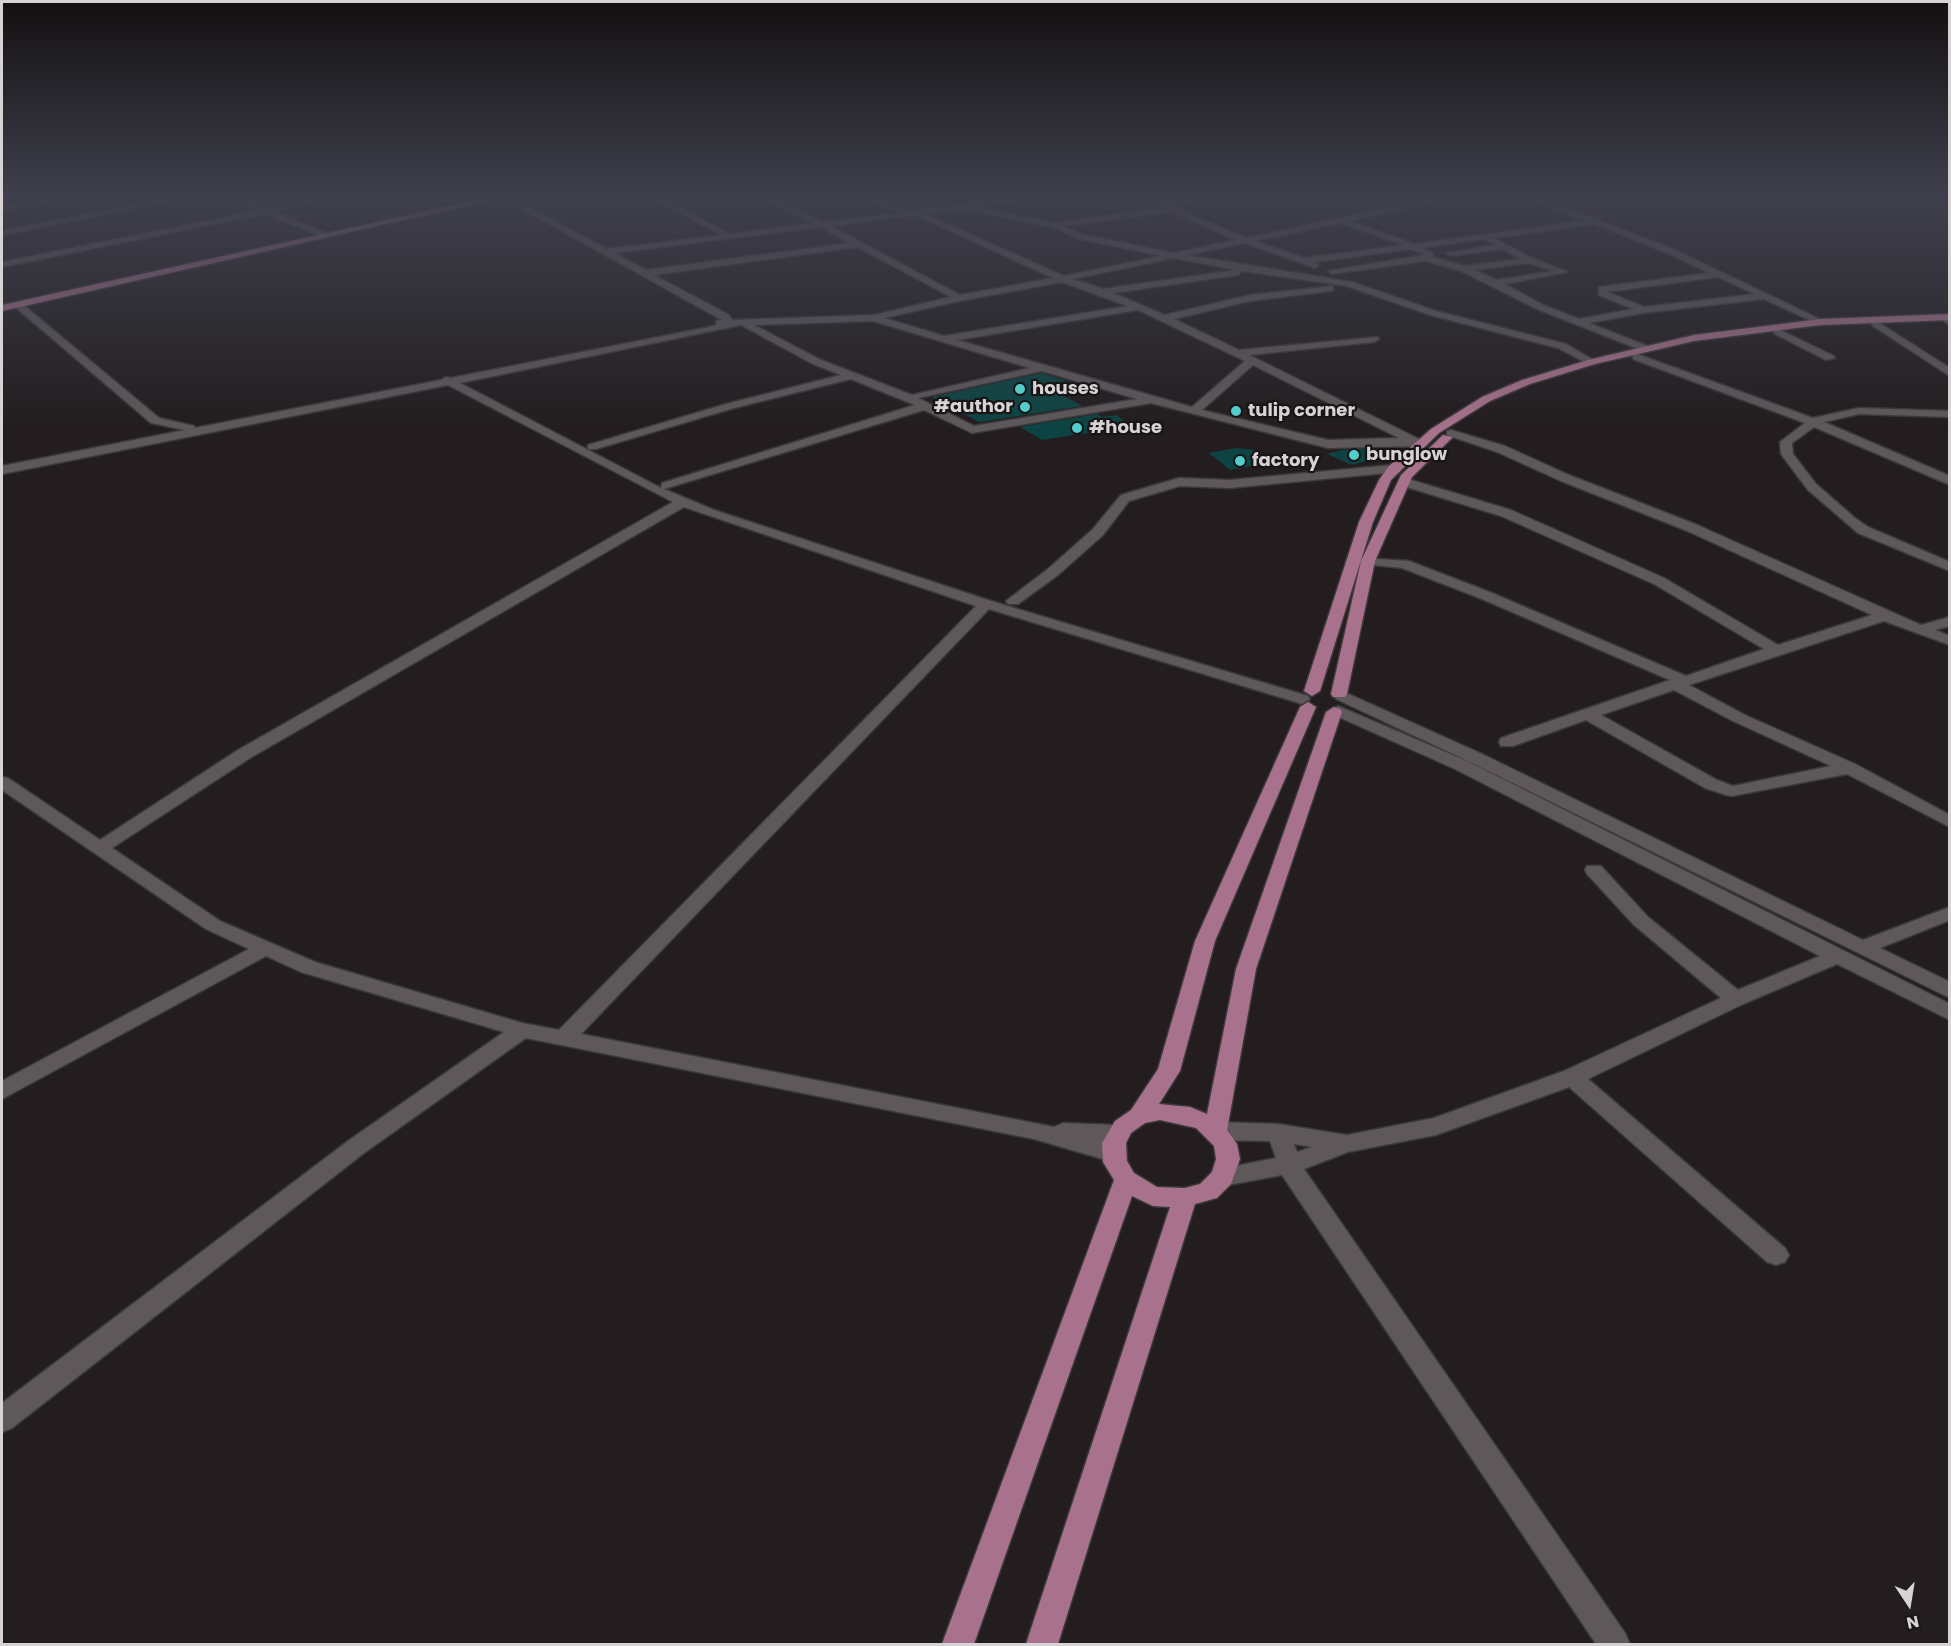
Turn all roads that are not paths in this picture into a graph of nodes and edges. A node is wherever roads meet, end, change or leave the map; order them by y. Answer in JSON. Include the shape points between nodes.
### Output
{"nodes":[{"id":1,"x":134,"y":276,"type":"edge"},
{"id":2,"x":149,"y":276,"type":"edge"},
{"id":3,"x":642,"y":276,"type":"edge"},
{"id":4,"x":651,"y":276,"type":"edge"},
{"id":5,"x":917,"y":276,"type":"edge"},
{"id":6,"x":1056,"y":276,"type":"edge"},
{"id":7,"x":1077,"y":276,"type":"edge"},
{"id":8,"x":1212,"y":276,"type":"edge"},
{"id":9,"x":1293,"y":276,"type":"edge"},
{"id":10,"x":1339,"y":276,"type":"edge"},
{"id":11,"x":1480,"y":276,"type":"edge"},
{"id":12,"x":1540,"y":276,"type":"edge"},
{"id":13,"x":1707,"y":276,"type":"edge"},
{"id":14,"x":1725,"y":276,"type":"edge"},
{"id":15,"x":1063,"y":279,"type":"junction"},
{"id":16,"x":1496,"y":283,"type":"junction"},
{"id":17,"x":1351,"y":284,"type":"junction"},
{"id":18,"x":1102,"y":292,"type":"junction"},
{"id":19,"x":1765,"y":296,"type":"junction"},
{"id":20,"x":959,"y":298,"type":"junction"},
{"id":21,"x":18,"y":305,"type":"junction"},
{"id":22,"x":2,"y":306,"type":"edge"},
{"id":23,"x":1136,"y":308,"type":"junction"},
{"id":24,"x":1643,"y":310,"type":"junction"},
{"id":25,"x":874,"y":318,"type":"junction"},
{"id":26,"x":1160,"y":319,"type":"junction"},
{"id":27,"x":1949,"y":320,"type":"edge"},
{"id":28,"x":1577,"y":322,"type":"junction"},
{"id":29,"x":1821,"y":322,"type":"junction"},
{"id":30,"x":716,"y":323,"type":"junction"},
{"id":31,"x":729,"y":324,"type":"junction"},
{"id":32,"x":744,"y":324,"type":"junction"},
{"id":33,"x":1876,"y":324,"type":"junction"},
{"id":34,"x":1778,"y":332,"type":"junction"},
{"id":35,"x":943,"y":339,"type":"junction"},
{"id":36,"x":1374,"y":339,"type":"dead end"},
{"id":37,"x":1237,"y":353,"type":"junction"},
{"id":38,"x":1642,"y":353,"type":"junction"},
{"id":39,"x":1830,"y":358,"type":"dead end"},
{"id":40,"x":1251,"y":361,"type":"junction"},
{"id":41,"x":1592,"y":362,"type":"junction"},
{"id":42,"x":1046,"y":367,"type":"junction"},
{"id":43,"x":1950,"y":373,"type":"edge"},
{"id":44,"x":849,"y":376,"type":"junction"},
{"id":45,"x":454,"y":378,"type":"junction"},
{"id":46,"x":921,"y":400,"type":"junction"},
{"id":47,"x":1151,"y":400,"type":"junction"},
{"id":48,"x":1195,"y":410,"type":"junction"},
{"id":49,"x":1950,"y":414,"type":"edge"},
{"id":50,"x":155,"y":421,"type":"junction"},
{"id":51,"x":1813,"y":422,"type":"junction"},
{"id":52,"x":190,"y":428,"type":"junction"},
{"id":53,"x":1451,"y":433,"type":"junction"},
{"id":54,"x":131,"y":439,"type":"junction"},
{"id":55,"x":1417,"y":442,"type":"junction"},
{"id":56,"x":592,"y":447,"type":"junction"},
{"id":57,"x":2,"y":465,"type":"edge"},
{"id":58,"x":1393,"y":468,"type":"junction"},
{"id":59,"x":2,"y":470,"type":"edge"},
{"id":60,"x":1948,"y":480,"type":"dead end"},
{"id":61,"x":1404,"y":482,"type":"junction"},
{"id":62,"x":666,"y":486,"type":"junction"},
{"id":63,"x":683,"y":502,"type":"junction"},
{"id":64,"x":1368,"y":561,"type":"junction"},
{"id":65,"x":1950,"y":567,"type":"edge"},
{"id":66,"x":1013,"y":600,"type":"junction"},
{"id":67,"x":986,"y":604,"type":"junction"},
{"id":68,"x":1885,"y":616,"type":"junction"},
{"id":69,"x":1950,"y":621,"type":"edge"},
{"id":70,"x":1923,"y":629,"type":"junction"},
{"id":71,"x":1950,"y":641,"type":"edge"},
{"id":72,"x":1776,"y":650,"type":"junction"},
{"id":73,"x":1680,"y":683,"type":"junction"},
{"id":74,"x":1308,"y":697,"type":"junction"},
{"id":75,"x":1338,"y":703,"type":"junction"},
{"id":76,"x":1588,"y":715,"type":"junction"},
{"id":77,"x":1507,"y":742,"type":"dead end"},
{"id":78,"x":1849,"y":768,"type":"junction"},
{"id":79,"x":2,"y":782,"type":"edge"},
{"id":80,"x":1950,"y":822,"type":"edge"},
{"id":81,"x":100,"y":848,"type":"junction"},
{"id":82,"x":1594,"y":870,"type":"dead end"},
{"id":83,"x":1950,"y":913,"type":"edge"},
{"id":84,"x":1864,"y":947,"type":"junction"},
{"id":85,"x":264,"y":949,"type":"junction"},
{"id":86,"x":1838,"y":956,"type":"junction"},
{"id":87,"x":1950,"y":991,"type":"edge"},
{"id":88,"x":1736,"y":999,"type":"junction"},
{"id":89,"x":1950,"y":1014,"type":"edge"},
{"id":90,"x":522,"y":1030,"type":"junction"},
{"id":91,"x":563,"y":1039,"type":"junction"},
{"id":92,"x":1572,"y":1077,"type":"junction"},
{"id":93,"x":2,"y":1091,"type":"edge"},
{"id":94,"x":1139,"y":1116,"type":"junction"},
{"id":95,"x":1215,"y":1131,"type":"junction"},
{"id":96,"x":1278,"y":1133,"type":"junction"},
{"id":97,"x":1115,"y":1143,"type":"junction"},
{"id":98,"x":1346,"y":1144,"type":"junction"},
{"id":99,"x":1290,"y":1164,"type":"junction"},
{"id":100,"x":1223,"y":1177,"type":"junction"},
{"id":101,"x":1126,"y":1180,"type":"junction"},
{"id":102,"x":1185,"y":1198,"type":"junction"},
{"id":103,"x":1776,"y":1256,"type":"dead end"},
{"id":104,"x":2,"y":1419,"type":"edge"},
{"id":105,"x":958,"y":1644,"type":"edge"},
{"id":106,"x":1042,"y":1644,"type":"edge"},
{"id":107,"x":1614,"y":1644,"type":"edge"}],
"edges":[{"from":1,"to":22,"type":"main road"},
{"from":2,"to":21,"type":"main road"},
{"from":3,"to":30,"type":"street"},
{"from":4,"to":31,"type":"street","via":[[726,317]]},
{"from":5,"to":20,"type":"street"},
{"from":6,"to":15,"type":"street"},
{"from":7,"to":15,"type":"street"},
{"from":8,"to":18,"type":"street"},
{"from":9,"to":17,"type":"street"},
{"from":10,"to":17,"type":"street"},
{"from":11,"to":16,"type":"street"},
{"from":12,"to":16,"type":"street"},
{"from":13,"to":24,"type":"street","via":[[1602,289],[1602,293]]},
{"from":14,"to":19,"type":"street"},
{"from":15,"to":18,"type":"street"},
{"from":15,"to":20,"type":"street"},
{"from":16,"to":28,"type":"street"},
{"from":17,"to":26,"type":"street","via":[[1250,298]]},
{"from":17,"to":41,"type":"street","via":[[1432,313],[1562,346]]},
{"from":18,"to":23,"type":"street"},
{"from":19,"to":24,"type":"street"},
{"from":19,"to":29,"type":"street"},
{"from":20,"to":25,"type":"street"},
{"from":21,"to":22,"type":"main road"},
{"from":21,"to":50,"type":"street"},
{"from":23,"to":26,"type":"street"},
{"from":23,"to":35,"type":"street"},
{"from":24,"to":28,"type":"street"},
{"from":25,"to":32,"type":"street"},
{"from":25,"to":35,"type":"street"},
{"from":26,"to":37,"type":"street"},
{"from":27,"to":29,"type":"main road"},
{"from":27,"to":33,"type":"main road"},
{"from":28,"to":38,"type":"street"},
{"from":29,"to":38,"type":"main road","via":[[1694,338]]},
{"from":30,"to":31,"type":"street"},
{"from":30,"to":45,"type":"street"},
{"from":31,"to":32,"type":"street"},
{"from":31,"to":45,"type":"street"},
{"from":32,"to":44,"type":"street"},
{"from":33,"to":34,"type":"main road"},
{"from":33,"to":43,"type":"street"},
{"from":34,"to":38,"type":"main road"},
{"from":34,"to":39,"type":"street"},
{"from":35,"to":42,"type":"street"},
{"from":36,"to":37,"type":"street"},
{"from":37,"to":40,"type":"street"},
{"from":38,"to":41,"type":"main road"},
{"from":38,"to":51,"type":"street"},
{"from":38,"to":53,"type":"main road","via":[[1544,384],[1493,407]]},
{"from":40,"to":48,"type":"street"},
{"from":40,"to":55,"type":"street"},
{"from":41,"to":55,"type":"main road","via":[[1496,394]]},
{"from":42,"to":46,"type":"street"},
{"from":42,"to":47,"type":"street"},
{"from":44,"to":46,"type":"street"},
{"from":44,"to":56,"type":"street"},
{"from":45,"to":52,"type":"street"},
{"from":45,"to":56,"type":"street"},
{"from":45,"to":59,"type":"street"},
{"from":45,"to":63,"type":"street"},
{"from":46,"to":47,"type":"street","via":[[977,430]]},
{"from":46,"to":62,"type":"street"},
{"from":47,"to":48,"type":"street"},
{"from":48,"to":55,"type":"street","via":[[1328,444]]},
{"from":49,"to":51,"type":"street","via":[[1859,411]]},
{"from":50,"to":52,"type":"street"},
{"from":50,"to":54,"type":"street"},
{"from":51,"to":60,"type":"street"},
{"from":51,"to":65,"type":"street","via":[[1786,442],[1787,454],[1812,487],[1863,530]]},
{"from":52,"to":54,"type":"street"},
{"from":53,"to":61,"type":"main road"},
{"from":53,"to":68,"type":"street","via":[[1501,449],[1690,527]]},
{"from":54,"to":57,"type":"street"},
{"from":55,"to":58,"type":"main road"},
{"from":56,"to":62,"type":"street"},
{"from":58,"to":66,"type":"street","via":[[1230,484],[1179,482],[1125,498],[1098,532],[1053,572]]},
{"from":58,"to":74,"type":"main road","via":[[1366,522]]},
{"from":61,"to":64,"type":"main road"},
{"from":61,"to":72,"type":"street","via":[[1506,513],[1659,581]]},
{"from":62,"to":66,"type":"street","via":[[728,510]]},
{"from":63,"to":67,"type":"street"},
{"from":63,"to":81,"type":"street","via":[[244,754]]},
{"from":64,"to":73,"type":"street","via":[[1404,564],[1487,596]]},
{"from":64,"to":75,"type":"main road"},
{"from":66,"to":74,"type":"street"},
{"from":67,"to":74,"type":"street"},
{"from":67,"to":91,"type":"street"},
{"from":68,"to":70,"type":"street"},
{"from":68,"to":72,"type":"street"},
{"from":69,"to":70,"type":"street"},
{"from":70,"to":71,"type":"street"},
{"from":72,"to":73,"type":"street"},
{"from":73,"to":76,"type":"street"},
{"from":73,"to":78,"type":"street","via":[[1739,718]]},
{"from":74,"to":75,"type":"main road"},
{"from":74,"to":94,"type":"main road","via":[[1205,941],[1169,1071]]},
{"from":75,"to":84,"type":"street","via":[[1476,758]]},
{"from":75,"to":86,"type":"street"},
{"from":75,"to":95,"type":"main road","via":[[1246,969]]},
{"from":76,"to":77,"type":"street"},
{"from":76,"to":78,"type":"street","via":[[1711,784],[1732,791]]},
{"from":78,"to":80,"type":"street"},
{"from":79,"to":81,"type":"street"},
{"from":81,"to":85,"type":"street","via":[[213,925]]},
{"from":82,"to":88,"type":"street","via":[[1641,921]]},
{"from":83,"to":84,"type":"street"},
{"from":84,"to":87,"type":"street"},
{"from":85,"to":90,"type":"street","via":[[308,967]]},
{"from":85,"to":93,"type":"street"},
{"from":86,"to":88,"type":"street"},
{"from":86,"to":89,"type":"street"},
{"from":88,"to":92,"type":"street"},
{"from":90,"to":91,"type":"street"},
{"from":90,"to":104,"type":"street","via":[[356,1147]]},
{"from":91,"to":97,"type":"street"},
{"from":92,"to":98,"type":"street","via":[[1436,1126]]},
{"from":92,"to":103,"type":"street"},
{"from":94,"to":95,"type":"main road","via":[[1175,1112]]},
{"from":94,"to":97,"type":"main road"},
{"from":95,"to":96,"type":"street"},
{"from":95,"to":100,"type":"main road","via":[[1225,1144],[1228,1159]]},
{"from":96,"to":98,"type":"street"},
{"from":96,"to":99,"type":"street"},
{"from":97,"to":101,"type":"main road","via":[[1115,1162]]},
{"from":98,"to":99,"type":"street"},
{"from":99,"to":100,"type":"street"},
{"from":99,"to":107,"type":"street","via":[[1296,1179]]},
{"from":100,"to":102,"type":"main road","via":[[1208,1191]]},
{"from":101,"to":102,"type":"main road","via":[[1153,1196]]},
{"from":101,"to":105,"type":"main road"},
{"from":102,"to":106,"type":"main road"}]}
